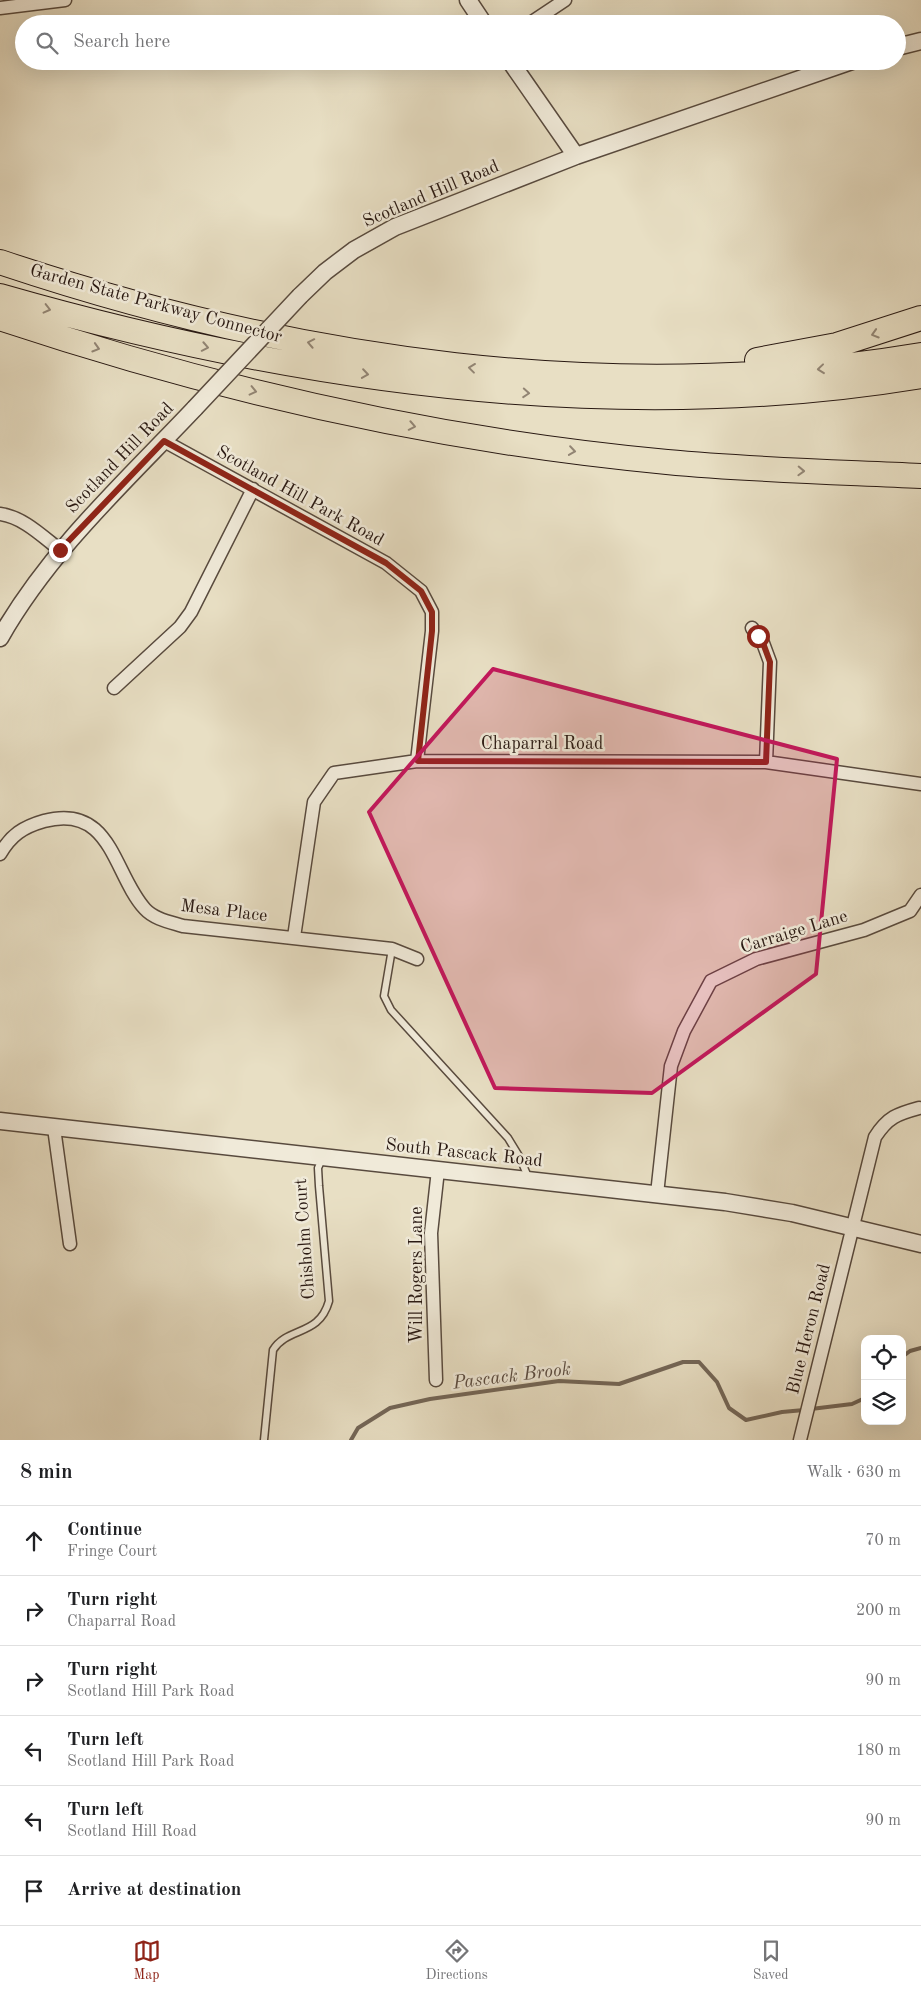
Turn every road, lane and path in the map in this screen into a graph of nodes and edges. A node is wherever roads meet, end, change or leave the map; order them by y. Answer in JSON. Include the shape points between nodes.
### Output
{"nodes":[{"id":1,"x":65,"y":0,"type":"edge"},
{"id":2,"x":468,"y":0,"type":"edge"},
{"id":3,"x":565,"y":0,"type":"edge"},
{"id":4,"x":0,"y":8,"type":"edge"},
{"id":5,"x":478,"y":15,"type":"edge"},
{"id":6,"x":542,"y":15,"type":"edge"},
{"id":7,"x":921,"y":41,"type":"edge"},
{"id":8,"x":906,"y":45,"type":"edge"},
{"id":9,"x":516,"y":70,"type":"edge"},
{"id":10,"x":826,"y":70,"type":"edge"},
{"id":11,"x":576,"y":156,"type":"junction"},
{"id":12,"x":0,"y":262,"type":"edge"},
{"id":13,"x":0,"y":296,"type":"edge"},
{"id":14,"x":0,"y":318,"type":"edge"},
{"id":15,"x":921,"y":318,"type":"edge"},
{"id":16,"x":921,"y":355,"type":"edge"},
{"id":17,"x":520,"y":372,"type":"junction"},
{"id":18,"x":921,"y":376,"type":"edge"},
{"id":19,"x":164,"y":441,"type":"junction"},
{"id":20,"x":921,"y":476,"type":"edge"},
{"id":21,"x":253,"y":489,"type":"junction"},
{"id":22,"x":0,"y":514,"type":"edge"},
{"id":23,"x":60,"y":550,"type":"junction"},
{"id":24,"x":752,"y":628,"type":"dead end"},
{"id":25,"x":0,"y":638,"type":"edge"},
{"id":26,"x":114,"y":688,"type":"dead end"},
{"id":27,"x":418,"y":761,"type":"junction"},
{"id":28,"x":766,"y":762,"type":"junction"},
{"id":29,"x":921,"y":784,"type":"edge"},
{"id":30,"x":0,"y":854,"type":"edge"},
{"id":31,"x":921,"y":895,"type":"edge"},
{"id":32,"x":294,"y":937,"type":"junction"},
{"id":33,"x":392,"y":949,"type":"junction"},
{"id":34,"x":417,"y":959,"type":"dead end"},
{"id":35,"x":919,"y":1108,"type":"dead end"},
{"id":36,"x":0,"y":1121,"type":"edge"},
{"id":37,"x":54,"y":1128,"type":"junction"},
{"id":38,"x":322,"y":1157,"type":"junction"},
{"id":39,"x":438,"y":1170,"type":"junction"},
{"id":40,"x":530,"y":1180,"type":"junction"},
{"id":41,"x":657,"y":1194,"type":"junction"},
{"id":42,"x":852,"y":1227,"type":"junction"},
{"id":43,"x":70,"y":1244,"type":"dead end"},
{"id":44,"x":921,"y":1244,"type":"edge"},
{"id":45,"x":436,"y":1380,"type":"dead end"},
{"id":46,"x":264,"y":1440,"type":"edge"},
{"id":47,"x":800,"y":1440,"type":"edge"}],
"edges":[{"from":1,"to":4,"type":"street"},
{"from":2,"to":5,"type":"street"},
{"from":3,"to":6,"type":"street"},
{"from":7,"to":8,"type":"street"},
{"from":9,"to":11,"type":"street"},
{"from":10,"to":11,"type":"street","name":"Scotland Hill Road"},
{"from":11,"to":19,"type":"street","name":"Scotland Hill Road","bridge":true,"via":[[395,227],[354,250],[300,296]]},
{"from":17,"to":12,"type":"highway","name":"Garden State Parkway Connector","one_way":true,"via":[[394,357],[270,335],[152,306]]},
{"from":13,"to":18,"type":"highway","one_way":true,"via":[[135,332],[239,353],[390,378],[518,392],[646,398],[726,397],[821,390]]},
{"from":14,"to":20,"type":"highway","one_way":true,"via":[[244,389],[462,435],[667,462]]},
{"from":15,"to":17,"type":"highway","one_way":true,"via":[[837,345],[753,361],[683,367]]},
{"from":16,"to":17,"type":"highway","one_way":true,"via":[[819,369],[734,376],[640,378]]},
{"from":19,"to":21,"type":"street","name":"Scotland Hill Park Road"},
{"from":19,"to":23,"type":"street","name":"Scotland Hill Road"},
{"from":21,"to":26,"type":"street","via":[[191,612],[180,627]]},
{"from":21,"to":27,"type":"street","name":"Scotland Hill Park Road","via":[[386,563],[421,591],[432,612],[432,631]]},
{"from":22,"to":23,"type":"street","via":[[28,525]]},
{"from":23,"to":25,"type":"street","name":"Scotland Hill Road"},
{"from":24,"to":28,"type":"street","via":[[763,643],[770,662]]},
{"from":27,"to":28,"type":"street","name":"Chaparral Road"},
{"from":27,"to":32,"type":"street","name":"Chaparral Road","via":[[334,774],[325,785],[314,802]]},
{"from":28,"to":29,"type":"street","name":"Chaparral Road"},
{"from":30,"to":32,"type":"street","name":"Mesa Place","via":[[25,826],[54,818],[75,820],[96,830],[111,846],[133,894],[146,911],[164,921],[183,926]]},
{"from":31,"to":41,"type":"street","name":"Carraige Lane","via":[[910,911],[864,930],[756,959],[712,981],[684,1031],[671,1066]]},
{"from":32,"to":33,"type":"street","name":"Mesa Place"},
{"from":33,"to":34,"type":"street","name":"Mesa Place"},
{"from":33,"to":40,"type":"lane","via":[[384,996],[391,1010],[508,1138]]},
{"from":35,"to":42,"type":"street","name":"Blue Heron Road","via":[[900,1113],[885,1122],[875,1137]]},
{"from":36,"to":37,"type":"street","name":"South Pascack Road"},
{"from":37,"to":38,"type":"street","name":"South Pascack Road"},
{"from":37,"to":43,"type":"street"},
{"from":38,"to":39,"type":"street","name":"South Pascack Road"},
{"from":38,"to":46,"type":"lane","name":"Chisholm Court","via":[[318,1186],[329,1301],[322,1318],[308,1329],[278,1343],[272,1350]]},
{"from":39,"to":40,"type":"street","name":"South Pascack Road"},
{"from":39,"to":45,"type":"street","name":"Will Rogers Lane","via":[[431,1233]]},
{"from":40,"to":41,"type":"street","name":"South Pascack Road"},
{"from":41,"to":42,"type":"street","name":"South Pascack Road","via":[[792,1213]]},
{"from":42,"to":44,"type":"street","name":"South Pascack Road"},
{"from":42,"to":47,"type":"street","name":"Blue Heron Road"}]}
